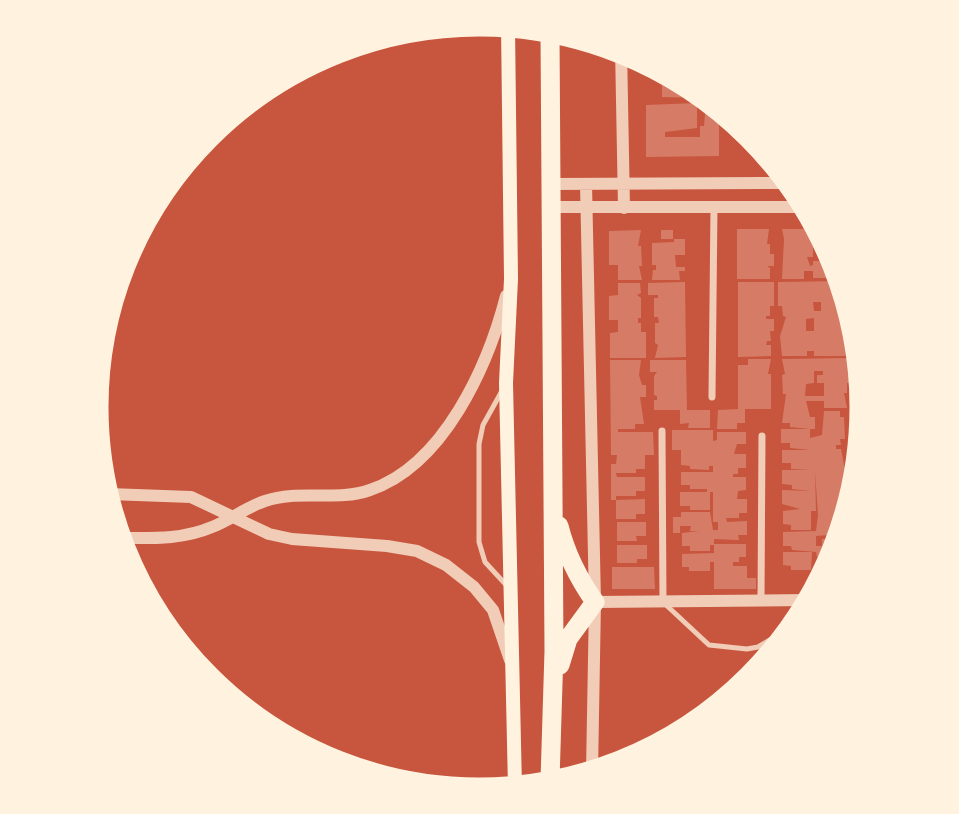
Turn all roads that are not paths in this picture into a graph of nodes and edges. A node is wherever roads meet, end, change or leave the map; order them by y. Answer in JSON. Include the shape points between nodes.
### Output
{"nodes":[{"id":1,"x":508,"y":32,"type":"edge"},
{"id":2,"x":545,"y":38,"type":"edge"},
{"id":3,"x":550,"y":38,"type":"edge"},
{"id":4,"x":550,"y":57,"type":"junction"},
{"id":5,"x":621,"y":59,"type":"edge"},
{"id":6,"x":781,"y":183,"type":"edge"},
{"id":7,"x":552,"y":184,"type":"junction"},
{"id":8,"x":586,"y":184,"type":"junction"},
{"id":9,"x":624,"y":184,"type":"junction"},
{"id":10,"x":552,"y":207,"type":"junction"},
{"id":11,"x":714,"y":207,"type":"junction"},
{"id":12,"x":798,"y":207,"type":"edge"},
{"id":13,"x":586,"y":208,"type":"junction"},
{"id":14,"x":624,"y":208,"type":"junction"},
{"id":15,"x":510,"y":279,"type":"junction"},
{"id":16,"x":506,"y":383,"type":"junction"},
{"id":17,"x":712,"y":397,"type":"dead end"},
{"id":18,"x":662,"y":431,"type":"dead end"},
{"id":19,"x":762,"y":436,"type":"dead end"},
{"id":20,"x":115,"y":494,"type":"edge"},
{"id":21,"x":552,"y":495,"type":"junction"},
{"id":22,"x":234,"y":518,"type":"junction"},
{"id":23,"x":128,"y":538,"type":"edge"},
{"id":24,"x":511,"y":590,"type":"junction"},
{"id":25,"x":802,"y":600,"type":"edge"},
{"id":26,"x":761,"y":601,"type":"junction"},
{"id":27,"x":595,"y":602,"type":"junction"},
{"id":28,"x":663,"y":602,"type":"junction"},
{"id":29,"x":778,"y":635,"type":"edge"},
{"id":30,"x":513,"y":671,"type":"junction"},
{"id":31,"x":552,"y":704,"type":"junction"},
{"id":32,"x":592,"y":765,"type":"edge"},
{"id":33,"x":550,"y":775,"type":"edge"},
{"id":34,"x":515,"y":781,"type":"edge"}],
"edges":[{"from":1,"to":15,"type":"main road"},
{"from":2,"to":4,"type":"highway"},
{"from":3,"to":4,"type":"highway"},
{"from":4,"to":7,"type":"highway"},
{"from":5,"to":9,"type":"street"},
{"from":6,"to":9,"type":"street"},
{"from":7,"to":8,"type":"street"},
{"from":7,"to":10,"type":"highway"},
{"from":8,"to":9,"type":"street"},
{"from":8,"to":13,"type":"street"},
{"from":9,"to":14,"type":"street"},
{"from":10,"to":13,"type":"street"},
{"from":10,"to":21,"type":"highway"},
{"from":11,"to":12,"type":"street"},
{"from":11,"to":14,"type":"street"},
{"from":11,"to":17,"type":"street"},
{"from":13,"to":14,"type":"street"},
{"from":13,"to":27,"type":"street"},
{"from":15,"to":16,"type":"main road"},
{"from":15,"to":22,"type":"street","via":[[497,332],[480,370],[445,431],[423,457],[369,491],[289,495],[264,501]]},
{"from":16,"to":24,"type":"main road"},
{"from":16,"to":24,"type":"lane","via":[[483,425],[479,444],[479,542],[485,562]]},
{"from":18,"to":28,"type":"street"},
{"from":19,"to":26,"type":"street"},
{"from":20,"to":22,"type":"street","via":[[191,497]]},
{"from":21,"to":27,"type":"highway","via":[[564,546]]},
{"from":21,"to":31,"type":"highway"},
{"from":22,"to":23,"type":"street","via":[[189,536]]},
{"from":22,"to":30,"type":"street","via":[[269,534],[417,551],[446,565],[493,610]]},
{"from":24,"to":30,"type":"main road"},
{"from":25,"to":26,"type":"street"},
{"from":26,"to":28,"type":"street"},
{"from":27,"to":28,"type":"street"},
{"from":27,"to":31,"type":"highway","via":[[568,639]]},
{"from":27,"to":32,"type":"street"},
{"from":28,"to":29,"type":"lane","via":[[709,645],[747,649]]},
{"from":30,"to":34,"type":"main road"},
{"from":31,"to":33,"type":"highway"}]}
